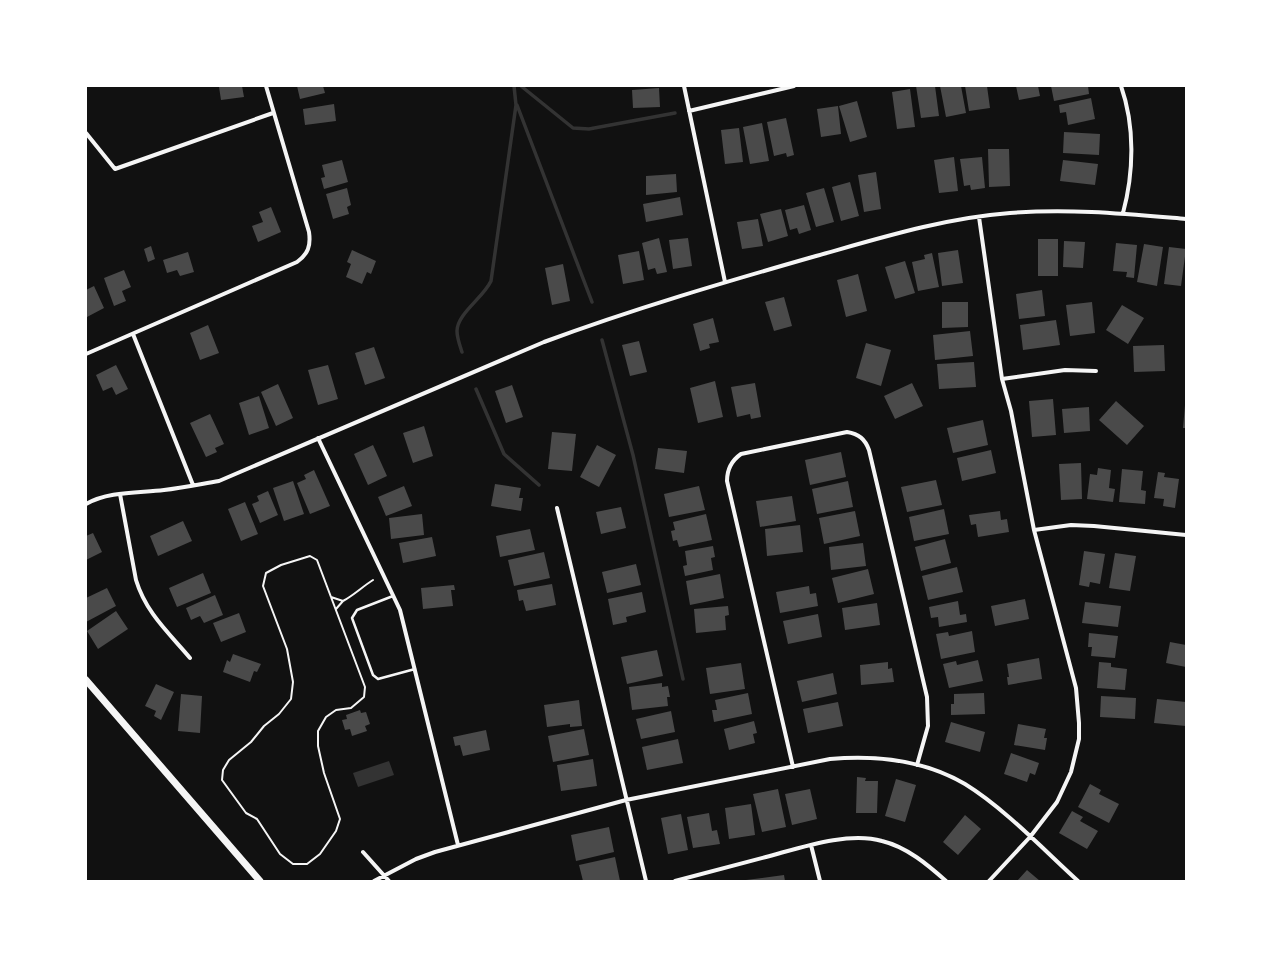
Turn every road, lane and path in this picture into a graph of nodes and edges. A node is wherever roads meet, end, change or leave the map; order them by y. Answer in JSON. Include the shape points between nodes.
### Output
{"nodes":[{"id":1,"x":266,"y":86,"type":"edge"},
{"id":2,"x":684,"y":86,"type":"edge"},
{"id":3,"x":794,"y":86,"type":"edge"},
{"id":4,"x":1121,"y":86,"type":"edge"},
{"id":5,"x":689,"y":111,"type":"junction"},
{"id":6,"x":273,"y":113,"type":"junction"},
{"id":7,"x":86,"y":133,"type":"edge"},
{"id":8,"x":1123,"y":213,"type":"junction"},
{"id":9,"x":979,"y":217,"type":"junction"},
{"id":10,"x":1186,"y":219,"type":"edge"},
{"id":11,"x":724,"y":282,"type":"junction"},
{"id":12,"x":133,"y":334,"type":"junction"},
{"id":13,"x":86,"y":354,"type":"edge"},
{"id":14,"x":1096,"y":371,"type":"dead end"},
{"id":15,"x":1002,"y":379,"type":"junction"},
{"id":16,"x":318,"y":438,"type":"junction"},
{"id":17,"x":193,"y":485,"type":"junction"},
{"id":18,"x":120,"y":494,"type":"junction"},
{"id":19,"x":86,"y":499,"type":"edge"},
{"id":20,"x":93,"y":500,"type":"junction"},
{"id":21,"x":86,"y":504,"type":"edge"},
{"id":22,"x":557,"y":508,"type":"dead end"},
{"id":23,"x":1034,"y":530,"type":"junction"},
{"id":24,"x":1186,"y":535,"type":"edge"},
{"id":25,"x":373,"y":580,"type":"dead end"},
{"id":26,"x":394,"y":596,"type":"junction"},
{"id":27,"x":331,"y":597,"type":"junction"},
{"id":28,"x":343,"y":601,"type":"junction"},
{"id":29,"x":336,"y":609,"type":"junction"},
{"id":30,"x":190,"y":658,"type":"dead end"},
{"id":31,"x":414,"y":668,"type":"junction"},
{"id":32,"x":86,"y":680,"type":"edge"},
{"id":33,"x":917,"y":765,"type":"junction"},
{"id":34,"x":793,"y":767,"type":"junction"},
{"id":35,"x":626,"y":800,"type":"junction"},
{"id":36,"x":1030,"y":837,"type":"junction"},
{"id":37,"x":458,"y":845,"type":"junction"},
{"id":38,"x":811,"y":845,"type":"junction"},
{"id":39,"x":363,"y":852,"type":"dead end"},
{"id":40,"x":385,"y":877,"type":"junction"},
{"id":41,"x":260,"y":881,"type":"edge"},
{"id":42,"x":374,"y":881,"type":"edge"},
{"id":43,"x":382,"y":881,"type":"edge"},
{"id":44,"x":388,"y":881,"type":"edge"},
{"id":45,"x":646,"y":881,"type":"edge"},
{"id":46,"x":675,"y":881,"type":"edge"},
{"id":47,"x":820,"y":881,"type":"edge"},
{"id":48,"x":946,"y":881,"type":"edge"},
{"id":49,"x":989,"y":881,"type":"edge"},
{"id":50,"x":1078,"y":881,"type":"edge"}],
"edges":[{"from":1,"to":6,"type":"street"},
{"from":2,"to":5,"type":"street"},
{"from":3,"to":5,"type":"street"},
{"from":4,"to":8,"type":"street","via":[[1131,141],[1128,196]]},
{"from":5,"to":11,"type":"street"},
{"from":6,"to":7,"type":"street","via":[[115,169]]},
{"from":6,"to":12,"type":"street","via":[[309,232],[309,250],[297,262]]},
{"from":8,"to":9,"type":"street","via":[[1011,213]]},
{"from":8,"to":10,"type":"street"},
{"from":9,"to":11,"type":"street","via":[[915,228]]},
{"from":9,"to":15,"type":"street"},
{"from":11,"to":16,"type":"street","via":[[544,342]]},
{"from":12,"to":13,"type":"street"},
{"from":12,"to":17,"type":"street"},
{"from":14,"to":15,"type":"street","via":[[1065,370]]},
{"from":15,"to":23,"type":"street","via":[[1011,411]]},
{"from":16,"to":17,"type":"street","via":[[219,481]]},
{"from":16,"to":26,"type":"street"},
{"from":17,"to":18,"type":"street"},
{"from":18,"to":20,"type":"street"},
{"from":18,"to":30,"type":"street","via":[[140,594],[154,616]]},
{"from":19,"to":20,"type":"street"},
{"from":20,"to":21,"type":"street"},
{"from":22,"to":35,"type":"street"},
{"from":23,"to":24,"type":"street","via":[[1071,525]]},
{"from":23,"to":36,"type":"street","via":[[1076,688],[1079,724],[1075,757],[1065,788]]},
{"from":25,"to":28,"type":"path"},
{"from":26,"to":31,"type":"street","via":[[404,623]]},
{"from":26,"to":31,"type":"lane","via":[[357,610],[352,618],[372,675],[378,679]]},
{"from":27,"to":28,"type":"path"},
{"from":27,"to":29,"type":"path"},
{"from":27,"to":29,"type":"path","via":[[317,560],[310,556],[281,565],[266,573],[263,586],[287,650],[293,682],[291,699],[251,742],[229,760],[223,770],[222,780],[246,813],[257,819],[280,854],[293,864],[307,864],[320,854],[336,831],[340,819],[324,773],[318,746],[318,731],[326,717],[336,710],[351,708],[364,698],[365,687]]},
{"from":28,"to":29,"type":"path"},
{"from":31,"to":37,"type":"street"},
{"from":32,"to":41,"type":"street"},
{"from":33,"to":34,"type":"street","via":[[879,758],[846,758]]},
{"from":33,"to":34,"type":"street","via":[[928,726],[927,697],[869,450],[859,435],[841,433],[741,454],[730,465],[727,481]]},
{"from":33,"to":36,"type":"street","via":[[965,784]]},
{"from":34,"to":35,"type":"street"},
{"from":35,"to":37,"type":"street"},
{"from":35,"to":45,"type":"street"},
{"from":36,"to":49,"type":"street"},
{"from":36,"to":50,"type":"street"},
{"from":37,"to":40,"type":"street","via":[[416,859]]},
{"from":38,"to":46,"type":"street"},
{"from":38,"to":47,"type":"street"},
{"from":38,"to":48,"type":"street","via":[[856,838],[881,840],[912,854]]},
{"from":39,"to":40,"type":"street"},
{"from":40,"to":42,"type":"street"},
{"from":40,"to":43,"type":"street"},
{"from":40,"to":44,"type":"street"}]}
